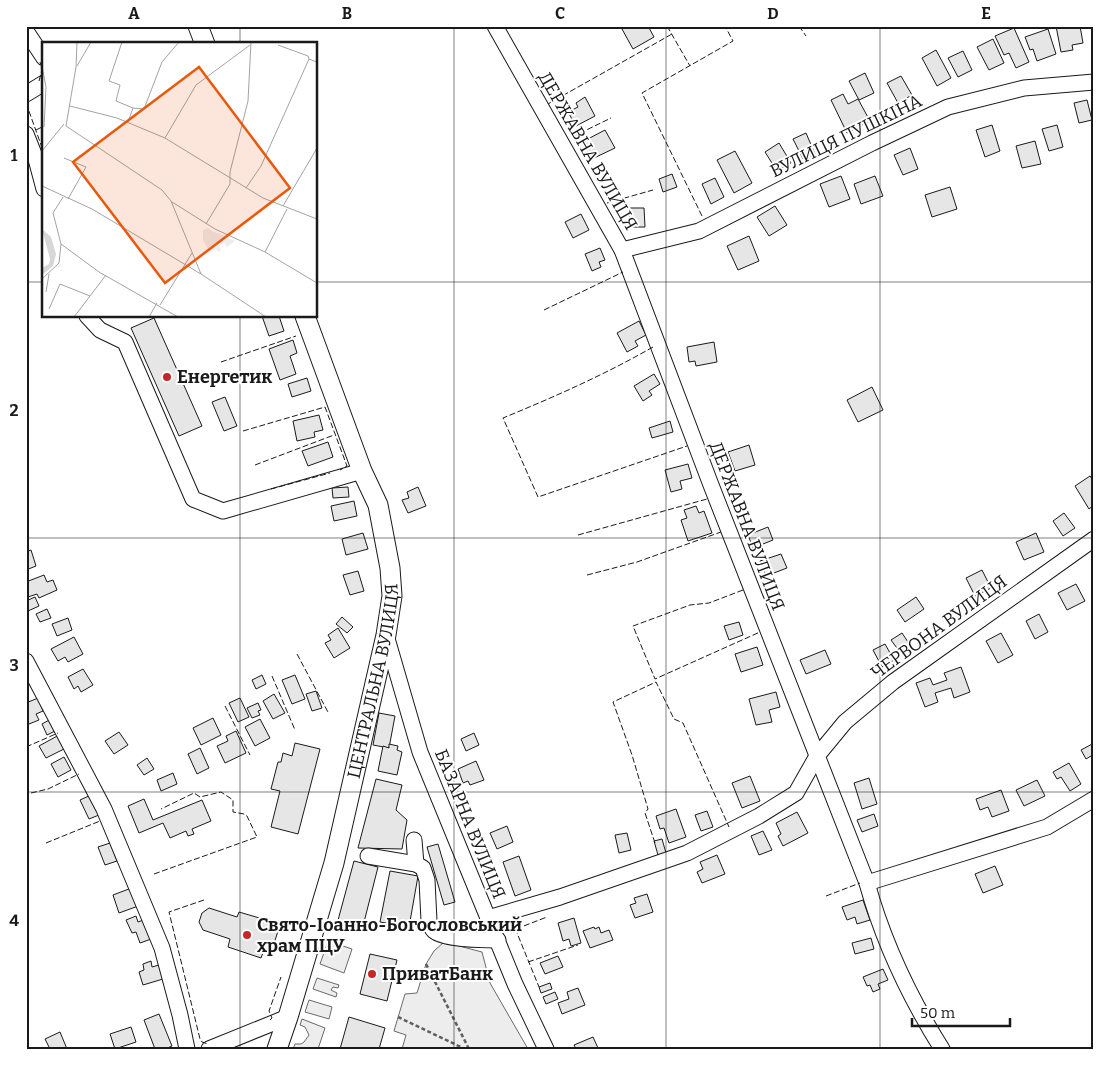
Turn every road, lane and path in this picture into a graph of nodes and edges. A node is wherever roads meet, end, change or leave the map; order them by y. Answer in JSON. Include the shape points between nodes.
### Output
{"nodes":[{"id":1,"x":198,"y":26,"type":"edge"},
{"id":2,"x":495,"y":26,"type":"edge"},
{"id":3,"x":26,"y":31,"type":"edge"},
{"id":4,"x":204,"y":42,"type":"edge"},
{"id":5,"x":42,"y":55,"type":"edge"},
{"id":6,"x":1094,"y":82,"type":"edge"},
{"id":7,"x":42,"y":84,"type":"edge"},
{"id":8,"x":26,"y":94,"type":"edge"},
{"id":9,"x":26,"y":134,"type":"edge"},
{"id":10,"x":42,"y":182,"type":"edge"},
{"id":11,"x":622,"y":250,"type":"junction"},
{"id":12,"x":89,"y":318,"type":"edge"},
{"id":13,"x":306,"y":318,"type":"edge"},
{"id":14,"x":362,"y":471,"type":"junction"},
{"id":15,"x":1094,"y":539,"type":"edge"},
{"id":16,"x":386,"y":635,"type":"junction"},
{"id":17,"x":26,"y":661,"type":"edge"},
{"id":18,"x":817,"y":756,"type":"junction"},
{"id":19,"x":1094,"y":799,"type":"edge"},
{"id":20,"x":414,"y":840,"type":"dead end"},
{"id":21,"x":368,"y":856,"type":"dead end"},
{"id":22,"x":416,"y":864,"type":"junction"},
{"id":23,"x":867,"y":883,"type":"junction"},
{"id":24,"x":488,"y":918,"type":"junction"},
{"id":25,"x":498,"y":940,"type":"junction"},
{"id":26,"x":426,"y":964,"type":"dead end"},
{"id":27,"x":288,"y":1017,"type":"junction"},
{"id":28,"x":398,"y":1017,"type":"dead end"},
{"id":29,"x":187,"y":1049,"type":"edge"},
{"id":30,"x":209,"y":1049,"type":"edge"},
{"id":31,"x":277,"y":1049,"type":"edge"},
{"id":32,"x":465,"y":1049,"type":"edge"},
{"id":33,"x":469,"y":1049,"type":"edge"},
{"id":34,"x":546,"y":1049,"type":"edge"},
{"id":35,"x":942,"y":1049,"type":"edge"}],
"edges":[{"from":1,"to":4,"type":"main road"},
{"from":2,"to":11,"type":"street","name":"ДЕРЖАВНА ВУЛИЦЯ"},
{"from":3,"to":5,"type":"street"},
{"from":6,"to":11,"type":"street","name":"ВУЛИЦЯ ПУШКІНА","via":[[1024,88],[948,107],[699,231]]},
{"from":7,"to":8,"type":"street"},
{"from":9,"to":10,"type":"street"},
{"from":11,"to":18,"type":"street","name":"ДЕРЖАВНА ВУЛИЦЯ"},
{"from":12,"to":14,"type":"street","via":[[100,330],[125,342],[193,499],[223,511]]},
{"from":13,"to":14,"type":"main road","name":"ЦЕНТРАЛЬНА ВУЛИЦЯ"},
{"from":14,"to":16,"type":"main road","name":"ЦЕНТРАЛЬНА ВУЛИЦЯ","via":[[378,505],[390,568],[392,596]]},
{"from":15,"to":18,"type":"street","name":"ЧЕРВОНА ВУЛИЦЯ","via":[[893,682],[845,722]]},
{"from":16,"to":24,"type":"street","name":"БАЗАРНА ВУЛИЦЯ","via":[[420,752]]},
{"from":16,"to":27,"type":"main road","name":"ЦЕНТРАЛЬНА ВУЛИЦЯ","via":[[334,863]]},
{"from":17,"to":29,"type":"street","via":[[104,809],[162,948]]},
{"from":18,"to":23,"type":"street","name":"ДЕРЖАВНА ВУЛИЦЯ"},
{"from":18,"to":24,"type":"street","name":"ЧЕРВОНА ВУЛИЦЯ","via":[[796,793],[695,849],[560,897]]},
{"from":19,"to":23,"type":"street","via":[[1047,827]]},
{"from":20,"to":22,"type":"street"},
{"from":21,"to":22,"type":"street"},
{"from":22,"to":25,"type":"street","via":[[426,874],[430,927],[436,933],[473,940]]},
{"from":23,"to":35,"type":"street","name":"ДЕРЖАВНА ВУЛИЦЯ","via":[[876,917],[922,1017]]},
{"from":24,"to":25,"type":"street","name":"БАЗАРНА ВУЛИЦЯ"},
{"from":25,"to":34,"type":"street","name":"БАЗАРНА ВУЛИЦЯ"},
{"from":26,"to":33,"type":"path"},
{"from":27,"to":30,"type":"street"},
{"from":27,"to":31,"type":"main road","name":"ЦЕНТРАЛЬНА ВУЛИЦЯ"},
{"from":28,"to":32,"type":"path"}]}
